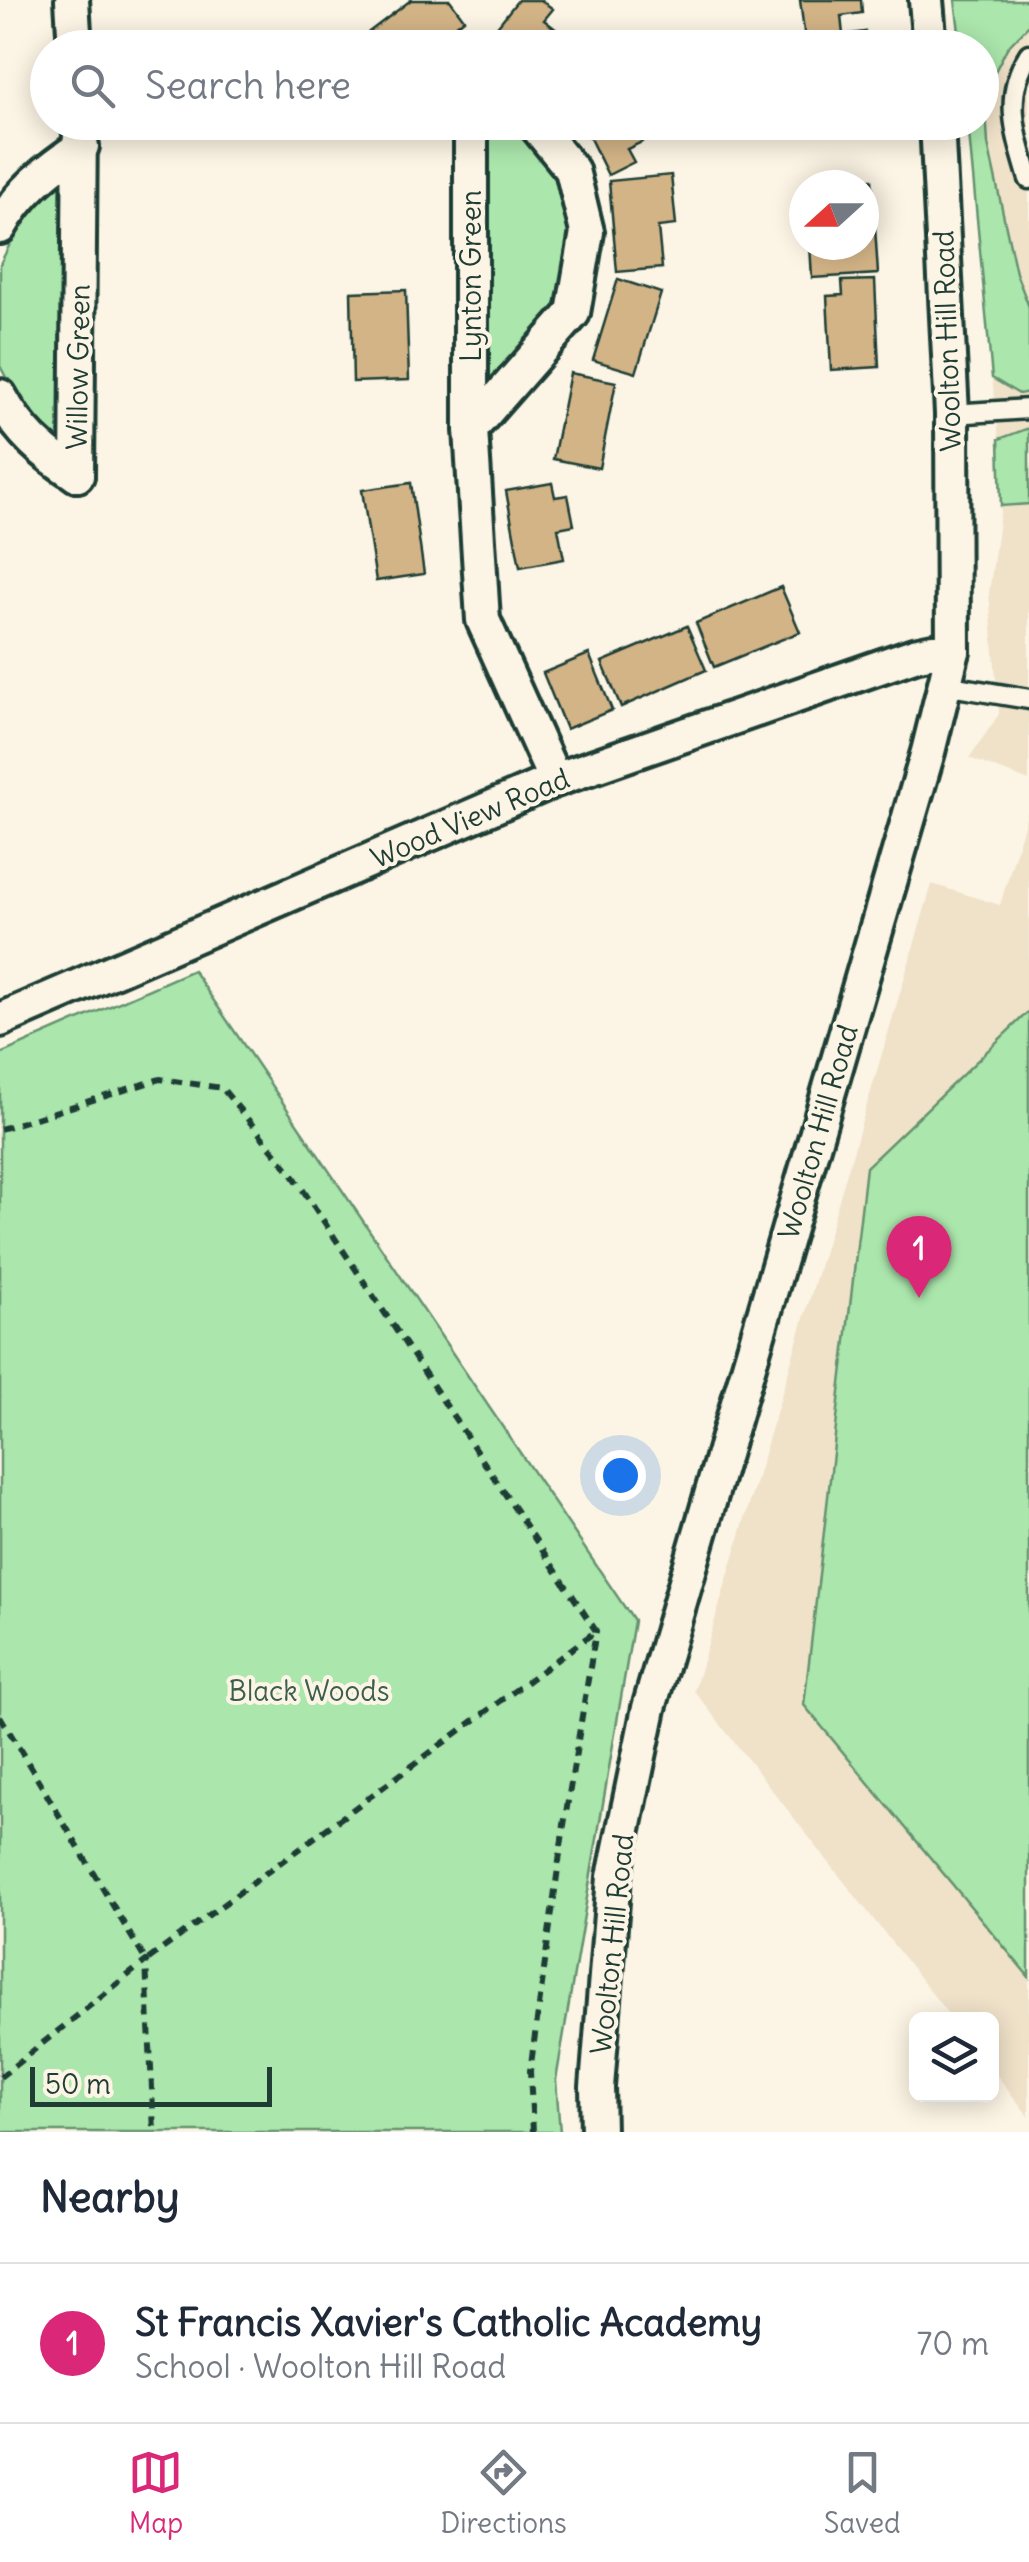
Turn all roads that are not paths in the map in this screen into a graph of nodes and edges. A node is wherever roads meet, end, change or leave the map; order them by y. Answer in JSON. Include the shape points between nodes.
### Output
{"nodes":[{"id":1,"x":72,"y":0,"type":"edge"},
{"id":2,"x":926,"y":0,"type":"edge"},
{"id":3,"x":74,"y":30,"type":"edge"},
{"id":4,"x":928,"y":30,"type":"edge"},
{"id":5,"x":1029,"y":54,"type":"edge"},
{"id":6,"x":75,"y":140,"type":"edge"},
{"id":7,"x":81,"y":140,"type":"edge"},
{"id":8,"x":471,"y":140,"type":"edge"},
{"id":9,"x":548,"y":140,"type":"edge"},
{"id":10,"x":938,"y":140,"type":"edge"},
{"id":11,"x":1029,"y":179,"type":"edge"},
{"id":12,"x":0,"y":227,"type":"edge"},
{"id":13,"x":0,"y":396,"type":"edge"},
{"id":14,"x":1029,"y":409,"type":"edge"},
{"id":15,"x":952,"y":414,"type":"junction"},
{"id":16,"x":471,"y":429,"type":"junction"},
{"id":17,"x":953,"y":651,"type":"junction"},
{"id":18,"x":944,"y":685,"type":"junction"},
{"id":19,"x":1029,"y":699,"type":"edge"},
{"id":20,"x":555,"y":780,"type":"junction"},
{"id":21,"x":0,"y":1020,"type":"edge"},
{"id":22,"x":598,"y":2132,"type":"edge"}],
"edges":[{"from":1,"to":3,"type":"street"},
{"from":2,"to":4,"type":"street"},
{"from":5,"to":11,"type":"lane","via":[[1012,96]]},
{"from":6,"to":12,"type":"street","name":"Willow Green"},
{"from":7,"to":13,"type":"street","name":"Willow Green","via":[[77,476],[37,449]]},
{"from":8,"to":16,"type":"street","name":"Lynton Green"},
{"from":9,"to":16,"type":"street","name":"Lynton Green","via":[[572,170],[588,232],[573,313]]},
{"from":10,"to":15,"type":"street","name":"Woolton Hill Road"},
{"from":14,"to":15,"type":"lane"},
{"from":15,"to":17,"type":"street","name":"Woolton Hill Road"},
{"from":16,"to":20,"type":"street","name":"Lynton Green","via":[[483,620]]},
{"from":17,"to":18,"type":"street","name":"Woolton Hill Road"},
{"from":17,"to":20,"type":"street","name":"Wood View Road","via":[[914,656]]},
{"from":18,"to":19,"type":"lane"},
{"from":18,"to":22,"type":"street","name":"Woolton Hill Road","via":[[649,1708],[614,1877]]},
{"from":20,"to":21,"type":"street","name":"Wood View Road"}]}
